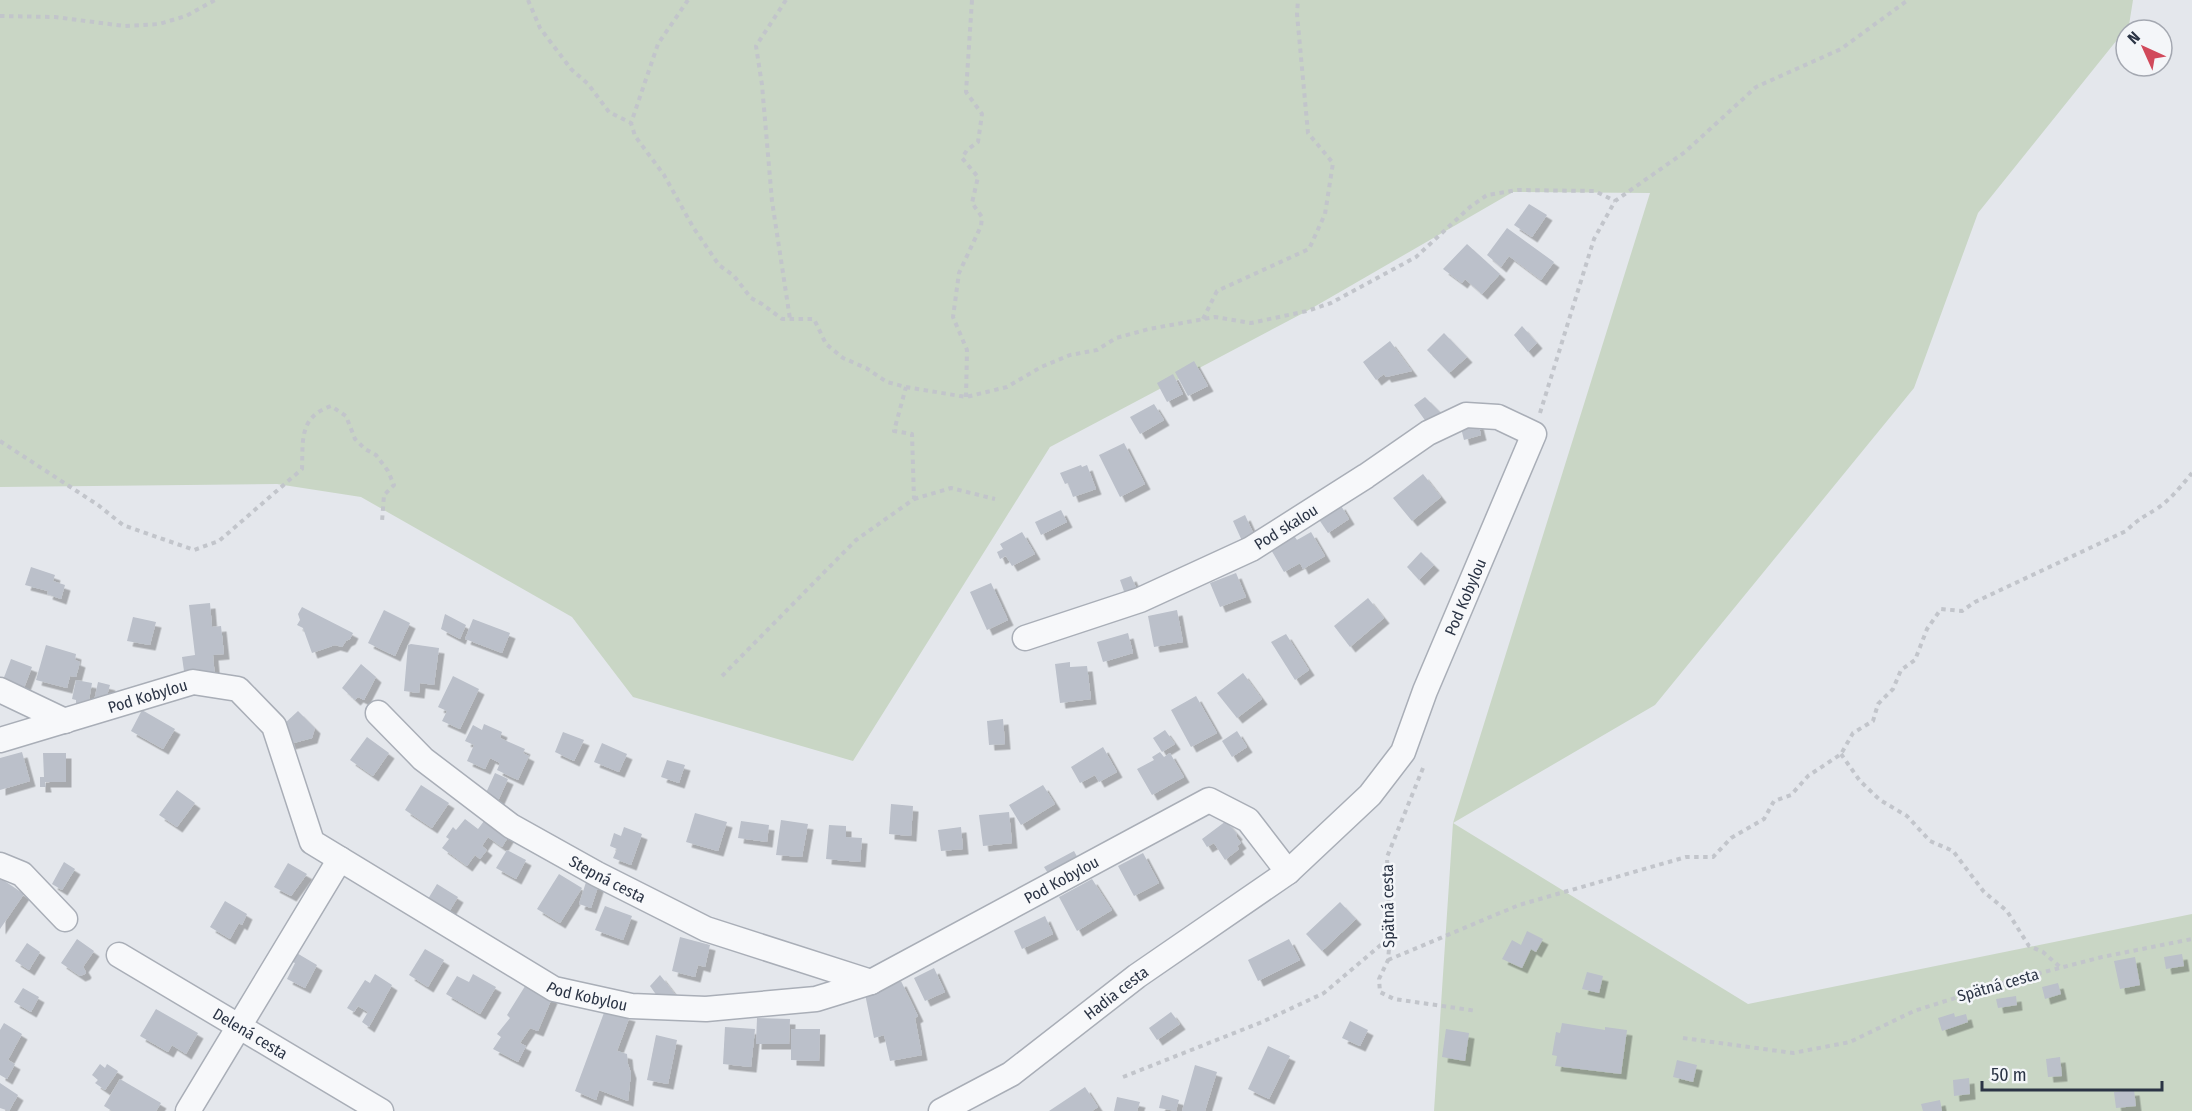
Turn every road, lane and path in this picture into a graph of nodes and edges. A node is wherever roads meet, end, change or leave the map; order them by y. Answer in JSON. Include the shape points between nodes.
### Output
{"nodes":[{"id":1,"x":214,"y":0,"type":"edge"},
{"id":2,"x":528,"y":0,"type":"edge"},
{"id":3,"x":688,"y":0,"type":"edge"},
{"id":4,"x":786,"y":0,"type":"edge"},
{"id":5,"x":972,"y":0,"type":"edge"},
{"id":6,"x":1298,"y":0,"type":"edge"},
{"id":7,"x":1908,"y":0,"type":"edge"},
{"id":8,"x":0,"y":16,"type":"edge"},
{"id":9,"x":631,"y":123,"type":"junction"},
{"id":10,"x":1615,"y":201,"type":"junction"},
{"id":11,"x":790,"y":320,"type":"junction"},
{"id":12,"x":1202,"y":320,"type":"junction"},
{"id":13,"x":906,"y":387,"type":"junction"},
{"id":14,"x":966,"y":397,"type":"junction"},
{"id":15,"x":1534,"y":435,"type":"junction"},
{"id":16,"x":0,"y":441,"type":"edge"},
{"id":17,"x":2192,"y":473,"type":"edge"},
{"id":18,"x":914,"y":499,"type":"junction"},
{"id":19,"x":995,"y":499,"type":"dead end"},
{"id":20,"x":382,"y":522,"type":"dead end"},
{"id":21,"x":1025,"y":638,"type":"dead end"},
{"id":22,"x":722,"y":676,"type":"dead end"},
{"id":23,"x":0,"y":690,"type":"edge"},
{"id":24,"x":378,"y":713,"type":"dead end"},
{"id":25,"x":65,"y":721,"type":"junction"},
{"id":26,"x":0,"y":740,"type":"edge"},
{"id":27,"x":1841,"y":754,"type":"junction"},
{"id":28,"x":1425,"y":761,"type":"dead end"},
{"id":29,"x":340,"y":859,"type":"junction"},
{"id":30,"x":0,"y":865,"type":"edge"},
{"id":31,"x":1288,"y":872,"type":"junction"},
{"id":32,"x":65,"y":919,"type":"dead end"},
{"id":33,"x":1390,"y":938,"type":"junction"},
{"id":34,"x":2192,"y":939,"type":"edge"},
{"id":35,"x":119,"y":955,"type":"dead end"},
{"id":36,"x":1388,"y":960,"type":"junction"},
{"id":37,"x":2060,"y":967,"type":"junction"},
{"id":38,"x":871,"y":982,"type":"junction"},
{"id":39,"x":1477,"y":1011,"type":"dead end"},
{"id":40,"x":239,"y":1026,"type":"junction"},
{"id":41,"x":1683,"y":1038,"type":"dead end"},
{"id":42,"x":1123,"y":1077,"type":"dead end"},
{"id":43,"x":188,"y":1111,"type":"edge"},
{"id":44,"x":381,"y":1111,"type":"edge"},
{"id":45,"x":941,"y":1111,"type":"edge"}],
"edges":[{"from":1,"to":8,"type":"path","via":[[186,16],[159,24],[124,26],[55,17]]},
{"from":2,"to":9,"type":"path","via":[[540,28],[571,69],[609,112]]},
{"from":3,"to":9,"type":"path","via":[[658,44]]},
{"from":4,"to":11,"type":"path","via":[[756,46],[772,201]]},
{"from":5,"to":14,"type":"path","via":[[966,92],[982,114],[978,142],[962,158],[978,177],[972,203],[982,217],[959,273],[953,316],[967,350]]},
{"from":6,"to":12,"type":"path","via":[[1308,132],[1333,163],[1325,214],[1309,249],[1217,291]]},
{"from":7,"to":10,"type":"path","via":[[1841,49],[1756,87],[1685,152]]},
{"from":9,"to":11,"type":"path","via":[[635,136],[664,175],[719,265],[734,276],[751,298],[782,319]]},
{"from":10,"to":12,"type":"path","via":[[1595,191],[1518,190],[1487,195],[1416,257],[1331,303],[1251,322],[1215,317]]},
{"from":10,"to":15,"type":"path","via":[[1594,238]]},
{"from":11,"to":13,"type":"path","via":[[814,319],[826,344],[843,358]]},
{"from":12,"to":14,"type":"path","via":[[1116,338],[1097,350],[1070,355],[1041,367],[1007,387]]},
{"from":13,"to":14,"type":"path"},
{"from":13,"to":18,"type":"path","via":[[894,431],[912,434]]},
{"from":15,"to":21,"type":"street","name":"Pod skalou","via":[[1498,417],[1466,415],[1428,433],[1251,549],[1140,600]]},
{"from":15,"to":31,"type":"street","name":"Pod Kobylou","via":[[1402,752],[1370,795]]},
{"from":16,"to":20,"type":"path","via":[[123,525],[194,550],[219,541],[302,468],[304,428],[318,411],[331,406],[346,416],[355,439],[376,455],[388,471],[394,485],[384,495]]},
{"from":17,"to":27,"type":"path","via":[[2159,507],[2140,517],[2126,531],[1962,611],[1941,609],[1927,629],[1915,660],[1901,670],[1893,689],[1878,704],[1874,721],[1853,733]]},
{"from":18,"to":19,"type":"path","via":[[951,488]]},
{"from":18,"to":22,"type":"path","via":[[856,540]]},
{"from":23,"to":25,"type":"street"},
{"from":24,"to":38,"type":"street","name":"Stepná cesta","via":[[423,759],[511,826],[597,874],[706,929]]},
{"from":25,"to":26,"type":"street","name":"Pod Kobylou"},
{"from":25,"to":29,"type":"street","name":"Pod Kobylou","via":[[193,682],[238,689],[274,726],[312,842]]},
{"from":27,"to":36,"type":"path","via":[[1808,777],[1791,795],[1774,801],[1764,819],[1731,838],[1713,857],[1686,857],[1519,905]]},
{"from":27,"to":37,"type":"path","via":[[1880,800],[1907,816],[1930,841],[1953,851],[1984,892],[2007,911],[2029,946]]},
{"from":28,"to":33,"type":"path","name":"Spätná cesta","via":[[1387,857]]},
{"from":29,"to":38,"type":"street","name":"Pod Kobylou","via":[[554,989],[631,1006],[706,1009],[816,999]]},
{"from":29,"to":40,"type":"street"},
{"from":30,"to":32,"type":"street","via":[[22,874]]},
{"from":31,"to":38,"type":"street","name":"Pod Kobylou","via":[[1248,820],[1209,801]]},
{"from":31,"to":45,"type":"street","name":"Hadia cesta","via":[[1137,976],[1011,1074]]},
{"from":33,"to":36,"type":"path","name":"Spätná cesta"},
{"from":33,"to":42,"type":"path","via":[[1324,993]]},
{"from":34,"to":37,"type":"path","name":"Spätná cesta"},
{"from":35,"to":40,"type":"street","name":"Delená cesta"},
{"from":36,"to":39,"type":"path","name":"Spätná cesta","via":[[1378,979],[1380,992],[1394,999]]},
{"from":37,"to":41,"type":"path","name":"Spätná cesta","via":[[1914,1011],[1850,1042],[1810,1051],[1793,1053]]},
{"from":40,"to":43,"type":"street"},
{"from":40,"to":44,"type":"street","name":"Delená cesta"}]}
